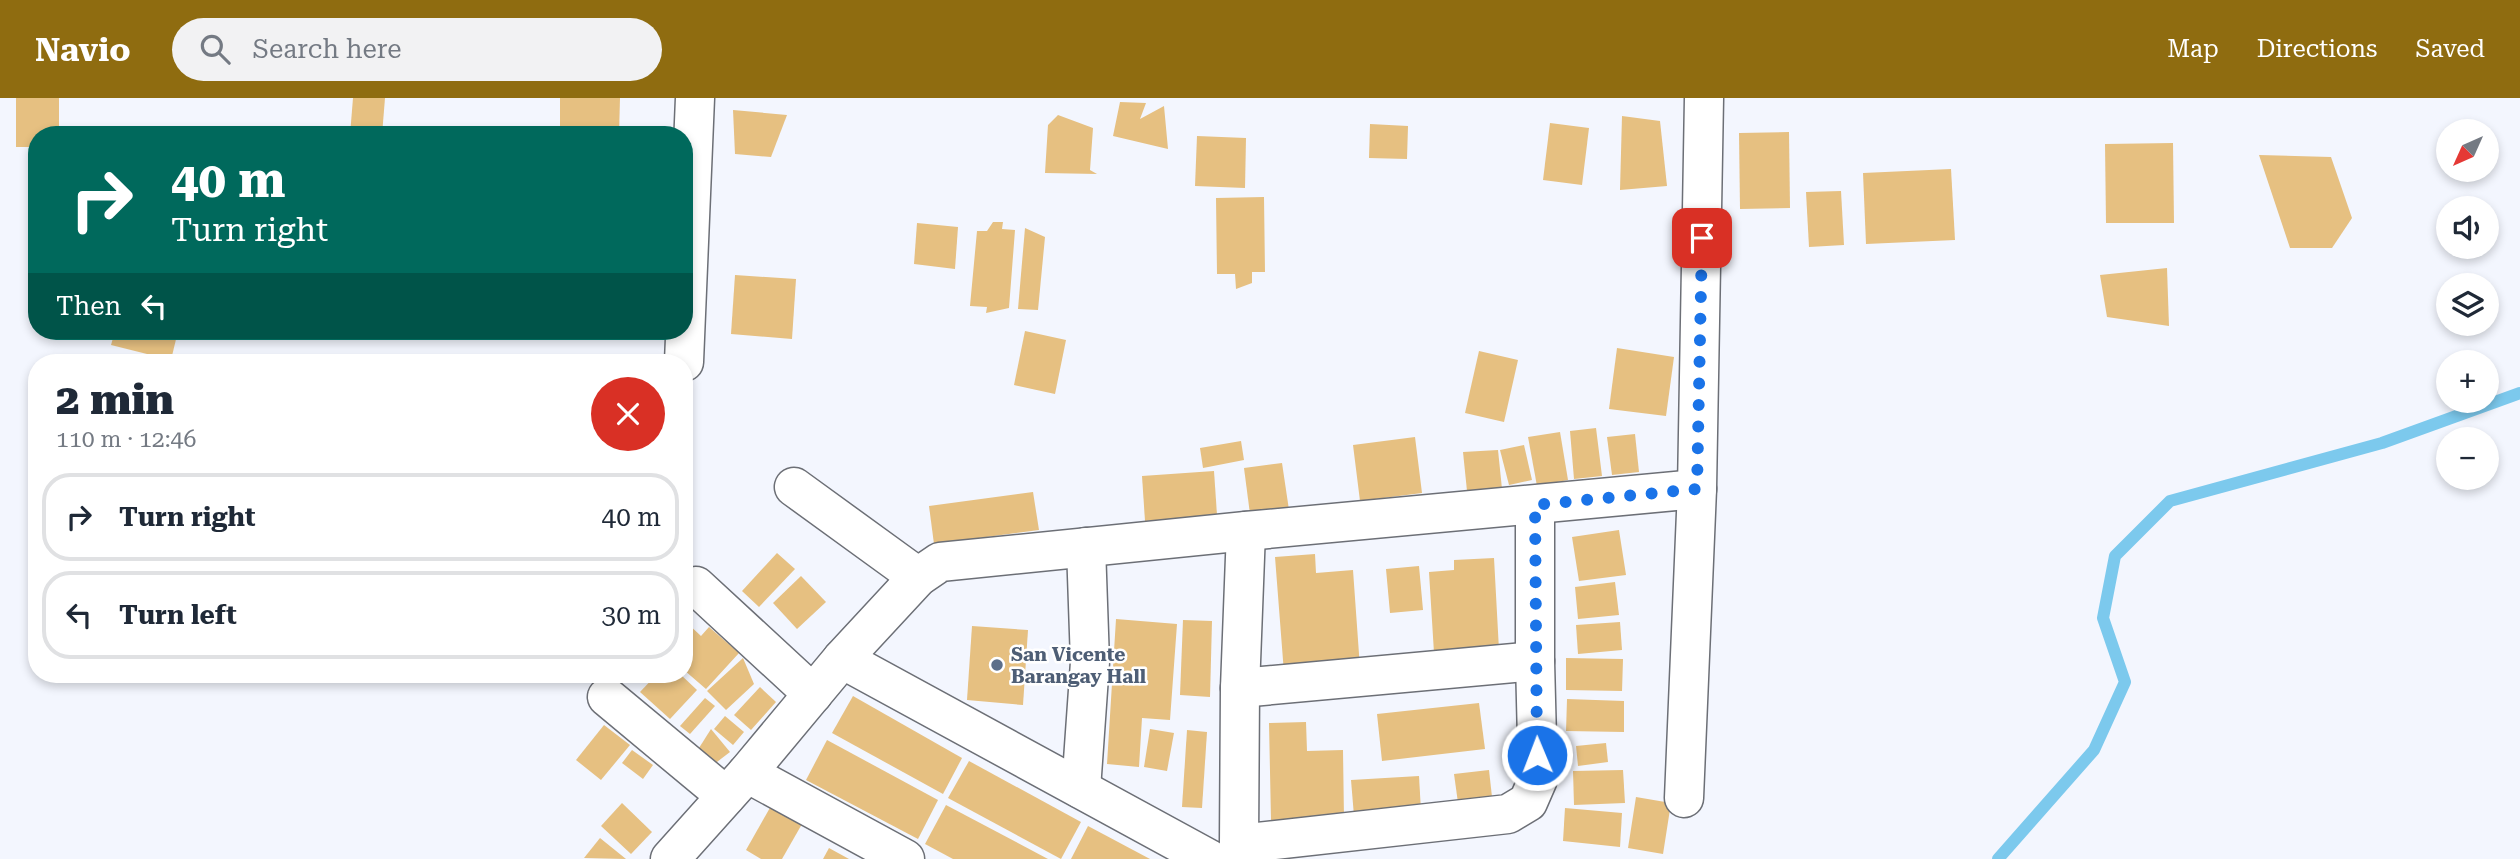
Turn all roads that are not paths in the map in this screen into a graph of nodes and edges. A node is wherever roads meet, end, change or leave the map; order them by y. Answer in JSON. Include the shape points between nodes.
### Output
{"nodes":[{"id":1,"x":695,"y":98,"type":"edge"},
{"id":2,"x":1704,"y":98,"type":"edge"},
{"id":3,"x":693,"y":146,"type":"edge"},
{"id":4,"x":794,"y":487,"type":"dead end"},
{"id":5,"x":1697,"y":489,"type":"junction"},
{"id":6,"x":1535,"y":505,"type":"junction"},
{"id":7,"x":1247,"y":531,"type":"junction"},
{"id":8,"x":1086,"y":547,"type":"junction"},
{"id":9,"x":918,"y":576,"type":"junction"},
{"id":10,"x":696,"y":586,"type":"dead end"},
{"id":11,"x":842,"y":659,"type":"junction"},
{"id":12,"x":1535,"y":661,"type":"junction"},
{"id":13,"x":1240,"y":688,"type":"junction"},
{"id":14,"x":813,"y":694,"type":"junction"},
{"id":15,"x":607,"y":697,"type":"dead end"},
{"id":16,"x":736,"y":785,"type":"junction"},
{"id":17,"x":1081,"y":789,"type":"junction"},
{"id":18,"x":1684,"y":798,"type":"dead end"},
{"id":19,"x":1228,"y":854,"type":"edge"},
{"id":20,"x":670,"y":859,"type":"edge"},
{"id":21,"x":905,"y":859,"type":"edge"}],
"edges":[{"from":1,"to":3,"type":"street"},
{"from":2,"to":5,"type":"street"},
{"from":4,"to":9,"type":"street"},
{"from":5,"to":6,"type":"street"},
{"from":5,"to":18,"type":"street"},
{"from":6,"to":7,"type":"street"},
{"from":6,"to":12,"type":"street"},
{"from":7,"to":8,"type":"street"},
{"from":7,"to":13,"type":"street"},
{"from":8,"to":9,"type":"street","via":[[940,562]]},
{"from":8,"to":17,"type":"street","via":[[1090,662]]},
{"from":9,"to":11,"type":"street"},
{"from":10,"to":14,"type":"street"},
{"from":11,"to":14,"type":"street"},
{"from":11,"to":17,"type":"street"},
{"from":12,"to":13,"type":"street"},
{"from":12,"to":19,"type":"street","via":[[1538,779],[1528,802],[1508,814]]},
{"from":13,"to":19,"type":"street"},
{"from":14,"to":16,"type":"street"},
{"from":15,"to":16,"type":"street"},
{"from":16,"to":20,"type":"street"},
{"from":16,"to":21,"type":"street"},
{"from":17,"to":19,"type":"street"}]}
